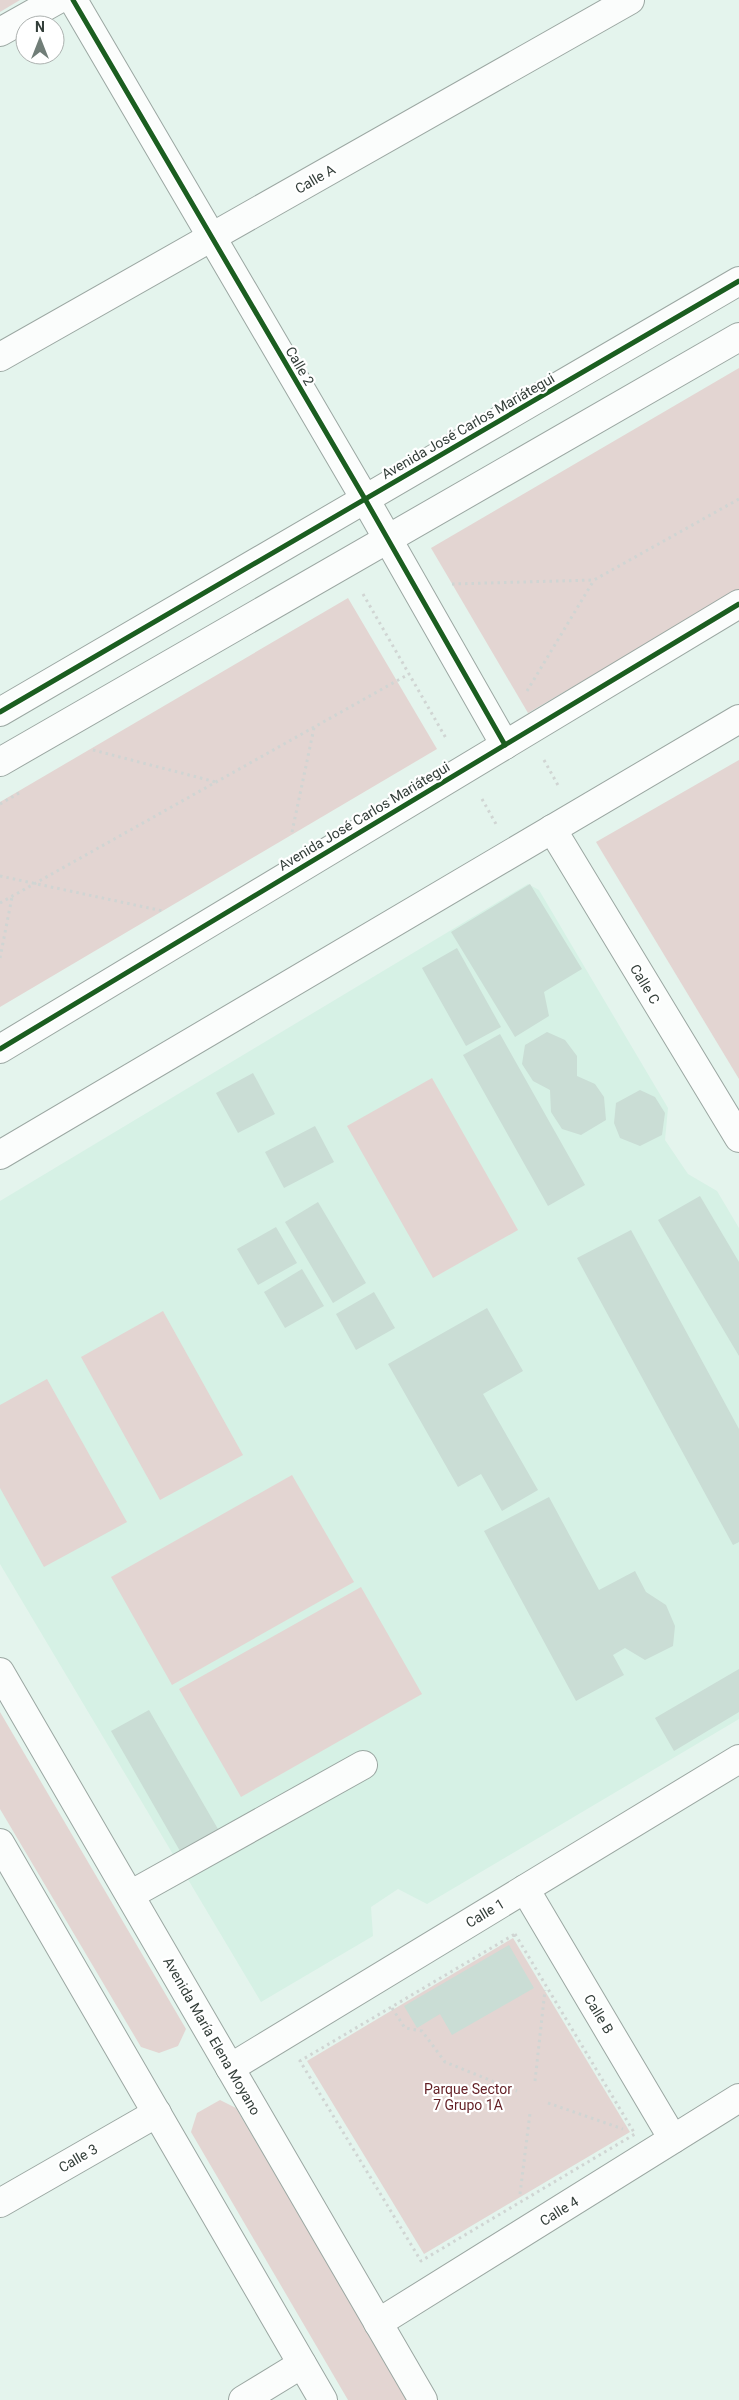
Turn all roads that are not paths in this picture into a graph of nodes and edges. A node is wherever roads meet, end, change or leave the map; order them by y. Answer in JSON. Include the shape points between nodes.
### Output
{"nodes":[{"id":1,"x":57,"y":0,"type":"edge"},
{"id":2,"x":73,"y":0,"type":"edge"},
{"id":3,"x":630,"y":0,"type":"edge"},
{"id":4,"x":0,"y":32,"type":"edge"},
{"id":5,"x":212,"y":237,"type":"junction"},
{"id":6,"x":739,"y":281,"type":"edge"},
{"id":7,"x":739,"y":337,"type":"edge"},
{"id":8,"x":0,"y":357,"type":"edge"},
{"id":9,"x":365,"y":499,"type":"junction"},
{"id":10,"x":388,"y":539,"type":"junction"},
{"id":11,"x":739,"y":604,"type":"edge"},
{"id":12,"x":0,"y":712,"type":"edge"},
{"id":13,"x":739,"y":719,"type":"edge"},
{"id":14,"x":505,"y":744,"type":"junction"},
{"id":15,"x":0,"y":762,"type":"edge"},
{"id":16,"x":552,"y":830,"type":"junction"},
{"id":17,"x":0,"y":1049,"type":"edge"},
{"id":18,"x":739,"y":1138,"type":"edge"},
{"id":19,"x":0,"y":1155,"type":"edge"},
{"id":20,"x":0,"y":1672,"type":"edge"},
{"id":21,"x":739,"y":1759,"type":"edge"},
{"id":22,"x":363,"y":1765,"type":"dead end"},
{"id":23,"x":3,"y":1854,"type":"edge"},
{"id":24,"x":525,"y":1889,"type":"junction"},
{"id":25,"x":130,"y":1895,"type":"junction"},
{"id":26,"x":230,"y":2068,"type":"junction"},
{"id":27,"x":739,"y":2098,"type":"edge"},
{"id":28,"x":157,"y":2112,"type":"junction"},
{"id":29,"x":673,"y":2139,"type":"junction"},
{"id":30,"x":0,"y":2203,"type":"edge"},
{"id":31,"x":378,"y":2323,"type":"junction"},
{"id":32,"x":302,"y":2364,"type":"junction"},
{"id":33,"x":243,"y":2400,"type":"edge"},
{"id":34,"x":323,"y":2400,"type":"edge"},
{"id":35,"x":423,"y":2400,"type":"edge"}],
"edges":[{"from":1,"to":4,"type":"street"},
{"from":2,"to":5,"type":"street","name":"Calle 2"},
{"from":3,"to":5,"type":"street","name":"Calle A"},
{"from":5,"to":8,"type":"street","name":"Calle A"},
{"from":5,"to":9,"type":"street","name":"Calle 2"},
{"from":6,"to":9,"type":"street","name":"Avenida José Carlos Mariátegui"},
{"from":7,"to":10,"type":"street"},
{"from":9,"to":10,"type":"street","name":"Calle 2"},
{"from":9,"to":12,"type":"street","name":"Avenida José Carlos Mariátegui"},
{"from":10,"to":14,"type":"street","name":"Calle 2"},
{"from":10,"to":15,"type":"street"},
{"from":11,"to":14,"type":"street","name":"Avenida José Carlos Mariátegui"},
{"from":13,"to":16,"type":"street"},
{"from":14,"to":17,"type":"street","name":"Avenida José Carlos Mariátegui"},
{"from":16,"to":18,"type":"street","name":"Calle C"},
{"from":16,"to":19,"type":"street"},
{"from":20,"to":25,"type":"street","name":"Avenida María Elena Moyano"},
{"from":21,"to":24,"type":"street","name":"Calle 1"},
{"from":22,"to":25,"type":"street"},
{"from":23,"to":28,"type":"street"},
{"from":24,"to":26,"type":"street","name":"Calle 1"},
{"from":24,"to":29,"type":"street","name":"Calle B"},
{"from":25,"to":26,"type":"street","name":"Avenida María Elena Moyano"},
{"from":26,"to":31,"type":"street","name":"Avenida María Elena Moyano"},
{"from":27,"to":29,"type":"street","name":"Calle 4"},
{"from":28,"to":30,"type":"street","name":"Calle 3"},
{"from":28,"to":32,"type":"street"},
{"from":29,"to":31,"type":"street","name":"Calle 4"},
{"from":31,"to":35,"type":"street","name":"Avenida María Elena Moyano"},
{"from":32,"to":33,"type":"street"},
{"from":32,"to":34,"type":"street"}]}
